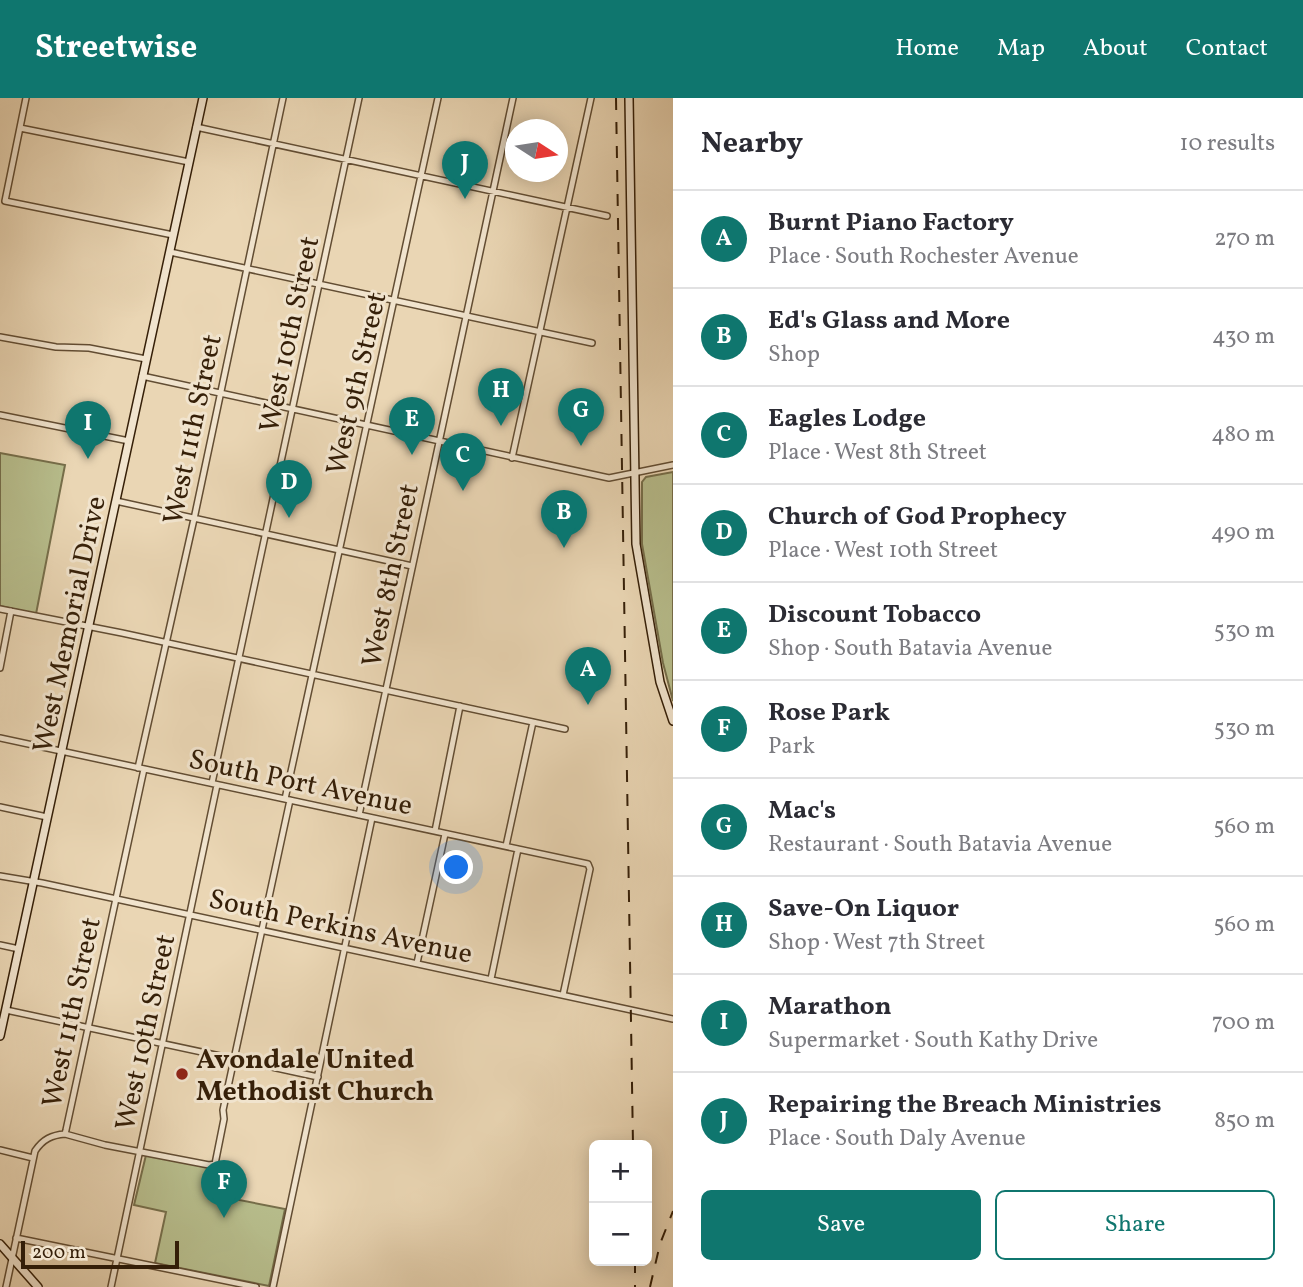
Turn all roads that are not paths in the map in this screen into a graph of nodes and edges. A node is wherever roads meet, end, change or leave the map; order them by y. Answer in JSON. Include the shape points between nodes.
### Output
{"nodes":[{"id":1,"x":26,"y":98,"type":"edge"},
{"id":2,"x":203,"y":98,"type":"edge"},
{"id":3,"x":283,"y":98,"type":"edge"},
{"id":4,"x":359,"y":98,"type":"edge"},
{"id":5,"x":438,"y":98,"type":"edge"},
{"id":6,"x":513,"y":98,"type":"edge"},
{"id":7,"x":591,"y":98,"type":"edge"},
{"id":8,"x":629,"y":98,"type":"edge"},
{"id":9,"x":196,"y":127,"type":"junction"},
{"id":10,"x":20,"y":128,"type":"junction"},
{"id":11,"x":273,"y":144,"type":"junction"},
{"id":12,"x":346,"y":160,"type":"junction"},
{"id":13,"x":189,"y":162,"type":"junction"},
{"id":14,"x":421,"y":175,"type":"junction"},
{"id":15,"x":493,"y":192,"type":"junction"},
{"id":16,"x":567,"y":208,"type":"junction"},
{"id":17,"x":607,"y":216,"type":"dead end"},
{"id":18,"x":173,"y":235,"type":"junction"},
{"id":19,"x":170,"y":252,"type":"junction"},
{"id":20,"x":246,"y":269,"type":"junction"},
{"id":21,"x":320,"y":285,"type":"junction"},
{"id":22,"x":395,"y":301,"type":"junction"},
{"id":23,"x":466,"y":316,"type":"junction"},
{"id":24,"x":540,"y":332,"type":"junction"},
{"id":25,"x":0,"y":337,"type":"edge"},
{"id":26,"x":592,"y":343,"type":"dead end"},
{"id":27,"x":146,"y":359,"type":"junction"},
{"id":28,"x":142,"y":376,"type":"junction"},
{"id":29,"x":219,"y":393,"type":"junction"},
{"id":30,"x":293,"y":409,"type":"junction"},
{"id":31,"x":0,"y":415,"type":"edge"},
{"id":32,"x":368,"y":426,"type":"junction"},
{"id":33,"x":129,"y":441,"type":"junction"},
{"id":34,"x":439,"y":442,"type":"junction"},
{"id":35,"x":512,"y":458,"type":"junction"},
{"id":36,"x":673,"y":465,"type":"edge"},
{"id":37,"x":634,"y":473,"type":"junction"},
{"id":38,"x":116,"y":501,"type":"junction"},
{"id":39,"x":194,"y":519,"type":"junction"},
{"id":40,"x":265,"y":534,"type":"junction"},
{"id":41,"x":339,"y":551,"type":"junction"},
{"id":42,"x":412,"y":566,"type":"junction"},
{"id":43,"x":0,"y":609,"type":"edge"},
{"id":44,"x":12,"y":611,"type":"junction"},
{"id":45,"x":90,"y":626,"type":"junction"},
{"id":46,"x":166,"y":643,"type":"junction"},
{"id":47,"x":239,"y":659,"type":"junction"},
{"id":48,"x":0,"y":668,"type":"edge"},
{"id":49,"x":312,"y":674,"type":"junction"},
{"id":50,"x":386,"y":690,"type":"junction"},
{"id":51,"x":460,"y":706,"type":"junction"},
{"id":52,"x":673,"y":721,"type":"edge"},
{"id":53,"x":533,"y":722,"type":"junction"},
{"id":54,"x":565,"y":729,"type":"dead end"},
{"id":55,"x":0,"y":738,"type":"edge"},
{"id":56,"x":62,"y":751,"type":"junction"},
{"id":57,"x":141,"y":768,"type":"junction"},
{"id":58,"x":214,"y":784,"type":"junction"},
{"id":59,"x":287,"y":800,"type":"junction"},
{"id":60,"x":0,"y":807,"type":"edge"},
{"id":61,"x":359,"y":815,"type":"junction"},
{"id":62,"x":47,"y":817,"type":"junction"},
{"id":63,"x":372,"y":818,"type":"junction"},
{"id":64,"x":435,"y":831,"type":"junction"},
{"id":65,"x":445,"y":834,"type":"junction"},
{"id":66,"x":506,"y":846,"type":"junction"},
{"id":67,"x":519,"y":849,"type":"junction"},
{"id":68,"x":0,"y":876,"type":"edge"},
{"id":69,"x":33,"y":882,"type":"junction"},
{"id":70,"x":116,"y":898,"type":"junction"},
{"id":71,"x":189,"y":914,"type":"junction"},
{"id":72,"x":262,"y":930,"type":"junction"},
{"id":73,"x":0,"y":945,"type":"edge"},
{"id":74,"x":345,"y":947,"type":"junction"},
{"id":75,"x":19,"y":949,"type":"junction"},
{"id":76,"x":418,"y":963,"type":"junction"},
{"id":77,"x":491,"y":979,"type":"junction"},
{"id":78,"x":563,"y":995,"type":"junction"},
{"id":79,"x":3,"y":1013,"type":"edge"},
{"id":80,"x":673,"y":1019,"type":"edge"},
{"id":81,"x":88,"y":1028,"type":"junction"},
{"id":82,"x":0,"y":1036,"type":"edge"},
{"id":83,"x":161,"y":1043,"type":"junction"},
{"id":84,"x":234,"y":1059,"type":"junction"},
{"id":85,"x":318,"y":1077,"type":"junction"},
{"id":86,"x":65,"y":1134,"type":"junction"},
{"id":87,"x":0,"y":1150,"type":"edge"},
{"id":88,"x":141,"y":1151,"type":"junction"},
{"id":89,"x":33,"y":1158,"type":"junction"},
{"id":90,"x":16,"y":1238,"type":"junction"},
{"id":91,"x":0,"y":1244,"type":"edge"},
{"id":92,"x":12,"y":1257,"type":"junction"},
{"id":93,"x":118,"y":1259,"type":"junction"},
{"id":94,"x":217,"y":1280,"type":"junction"},
{"id":95,"x":6,"y":1287,"type":"edge"},
{"id":96,"x":38,"y":1287,"type":"edge"},
{"id":97,"x":111,"y":1287,"type":"edge"},
{"id":98,"x":215,"y":1287,"type":"edge"},
{"id":99,"x":256,"y":1287,"type":"edge"},
{"id":100,"x":272,"y":1287,"type":"edge"}],
"edges":[{"from":1,"to":10,"type":"street"},
{"from":2,"to":9,"type":"main road","name":"West Memorial Drive"},
{"from":3,"to":11,"type":"street","name":"West 11th Street"},
{"from":4,"to":12,"type":"street","name":"West 10th Street"},
{"from":5,"to":14,"type":"street","name":"West 9th Street"},
{"from":6,"to":15,"type":"street","name":"West 8th Street"},
{"from":7,"to":16,"type":"street"},
{"from":8,"to":37,"type":"main road"},
{"from":9,"to":11,"type":"street"},
{"from":9,"to":13,"type":"main road","name":"West Memorial Drive"},
{"from":10,"to":13,"type":"street"},
{"from":10,"to":18,"type":"street","via":[[5,201]]},
{"from":11,"to":12,"type":"street"},
{"from":11,"to":20,"type":"street","name":"West 11th Street"},
{"from":12,"to":14,"type":"street"},
{"from":12,"to":21,"type":"street","name":"West 10th Street"},
{"from":13,"to":18,"type":"main road","name":"West Memorial Drive"},
{"from":14,"to":15,"type":"street"},
{"from":14,"to":22,"type":"street","name":"West 9th Street"},
{"from":15,"to":16,"type":"street"},
{"from":15,"to":23,"type":"street","name":"West 8th Street"},
{"from":16,"to":17,"type":"street"},
{"from":16,"to":24,"type":"street"},
{"from":18,"to":19,"type":"main road","name":"West Memorial Drive"},
{"from":19,"to":20,"type":"street"},
{"from":19,"to":27,"type":"main road","name":"West Memorial Drive"},
{"from":20,"to":21,"type":"street"},
{"from":20,"to":29,"type":"street","name":"West 11th Street"},
{"from":21,"to":22,"type":"street"},
{"from":21,"to":30,"type":"street","name":"West 10th Street"},
{"from":22,"to":23,"type":"street"},
{"from":22,"to":32,"type":"street","name":"West 9th Street"},
{"from":23,"to":24,"type":"street"},
{"from":23,"to":34,"type":"street","name":"West 8th Street"},
{"from":24,"to":26,"type":"street"},
{"from":24,"to":35,"type":"street"},
{"from":25,"to":27,"type":"street"},
{"from":27,"to":28,"type":"main road","name":"West Memorial Drive"},
{"from":28,"to":29,"type":"street"},
{"from":28,"to":33,"type":"main road","name":"West Memorial Drive"},
{"from":29,"to":30,"type":"street"},
{"from":29,"to":39,"type":"street","name":"West 11th Street"},
{"from":30,"to":32,"type":"street"},
{"from":30,"to":40,"type":"street","name":"West 10th Street"},
{"from":31,"to":33,"type":"street"},
{"from":32,"to":34,"type":"street"},
{"from":32,"to":41,"type":"street","name":"West 9th Street"},
{"from":33,"to":38,"type":"main road","name":"West Memorial Drive"},
{"from":34,"to":35,"type":"street"},
{"from":34,"to":42,"type":"street","name":"West 8th Street"},
{"from":35,"to":37,"type":"street","via":[[609,478]]},
{"from":36,"to":37,"type":"street"},
{"from":37,"to":52,"type":"main road","via":[[636,544],[660,682]]},
{"from":38,"to":39,"type":"street"},
{"from":38,"to":45,"type":"main road","name":"West Memorial Drive"},
{"from":39,"to":40,"type":"street"},
{"from":39,"to":46,"type":"street","name":"West 11th Street"},
{"from":40,"to":41,"type":"street"},
{"from":40,"to":47,"type":"street","name":"West 10th Street"},
{"from":41,"to":42,"type":"street"},
{"from":41,"to":49,"type":"street","name":"West 9th Street"},
{"from":42,"to":50,"type":"street","name":"West 8th Street"},
{"from":43,"to":44,"type":"street"},
{"from":44,"to":45,"type":"street"},
{"from":44,"to":48,"type":"street"},
{"from":45,"to":46,"type":"street"},
{"from":45,"to":56,"type":"main road","name":"West Memorial Drive"},
{"from":46,"to":47,"type":"street"},
{"from":46,"to":57,"type":"street","name":"West 11th Street"},
{"from":47,"to":49,"type":"street"},
{"from":47,"to":58,"type":"street","name":"West 10th Street"},
{"from":49,"to":50,"type":"street"},
{"from":49,"to":59,"type":"street","name":"West 9th Street"},
{"from":50,"to":51,"type":"street"},
{"from":50,"to":61,"type":"street","name":"West 8th Street"},
{"from":51,"to":53,"type":"street"},
{"from":51,"to":64,"type":"street"},
{"from":53,"to":54,"type":"street"},
{"from":53,"to":66,"type":"street"},
{"from":55,"to":56,"type":"street","name":"South Port Avenue"},
{"from":56,"to":57,"type":"street","name":"South Port Avenue"},
{"from":56,"to":62,"type":"main road","name":"West Memorial Drive"},
{"from":57,"to":58,"type":"street","name":"South Port Avenue"},
{"from":57,"to":70,"type":"street","name":"West 11th Street"},
{"from":58,"to":59,"type":"street","name":"South Port Avenue"},
{"from":58,"to":71,"type":"street","name":"West 10th Street"},
{"from":59,"to":61,"type":"street","name":"South Port Avenue"},
{"from":59,"to":72,"type":"street","name":"West 9th Street"},
{"from":60,"to":62,"type":"street"},
{"from":61,"to":63,"type":"street","name":"South Port Avenue"},
{"from":62,"to":69,"type":"main road","name":"West Memorial Drive"},
{"from":63,"to":64,"type":"street","name":"South Port Avenue"},
{"from":63,"to":74,"type":"street"},
{"from":64,"to":65,"type":"street","name":"South Port Avenue"},
{"from":65,"to":66,"type":"street","name":"South Port Avenue"},
{"from":65,"to":76,"type":"street"},
{"from":66,"to":67,"type":"street","name":"South Port Avenue"},
{"from":67,"to":77,"type":"street"},
{"from":67,"to":78,"type":"street","name":"South Port Avenue","via":[[588,864],[590,869]]},
{"from":68,"to":69,"type":"street","name":"South Perkins Avenue"},
{"from":69,"to":70,"type":"street","name":"South Perkins Avenue"},
{"from":69,"to":75,"type":"main road","name":"West Memorial Drive"},
{"from":70,"to":71,"type":"street","name":"South Perkins Avenue"},
{"from":70,"to":81,"type":"street","name":"West 11th Street"},
{"from":71,"to":72,"type":"street","name":"South Perkins Avenue"},
{"from":71,"to":83,"type":"street","name":"West 10th Street"},
{"from":72,"to":74,"type":"street","name":"South Perkins Avenue"},
{"from":72,"to":84,"type":"street","name":"West 9th Street"},
{"from":73,"to":75,"type":"street"},
{"from":74,"to":76,"type":"street","name":"South Perkins Avenue"},
{"from":74,"to":85,"type":"street"},
{"from":75,"to":79,"type":"main road","name":"West Memorial Drive"},
{"from":76,"to":77,"type":"street","name":"South Perkins Avenue"},
{"from":77,"to":78,"type":"street","name":"South Perkins Avenue"},
{"from":78,"to":80,"type":"street","name":"South Perkins Avenue"},
{"from":79,"to":81,"type":"street"},
{"from":79,"to":82,"type":"main road","name":"West Memorial Drive"},
{"from":81,"to":83,"type":"street"},
{"from":81,"to":86,"type":"street","name":"West 11th Street"},
{"from":83,"to":84,"type":"street"},
{"from":83,"to":88,"type":"street","name":"West 10th Street"},
{"from":84,"to":85,"type":"street"},
{"from":84,"to":88,"type":"street","name":"West 9th Street","via":[[215,1164]]},
{"from":85,"to":100,"type":"street"},
{"from":86,"to":88,"type":"street"},
{"from":86,"to":89,"type":"street","name":"West 11th Street","via":[[44,1140]]},
{"from":87,"to":89,"type":"street"},
{"from":88,"to":93,"type":"street","name":"West 10th Street"},
{"from":89,"to":90,"type":"street"},
{"from":90,"to":92,"type":"street"},
{"from":90,"to":93,"type":"street"},
{"from":91,"to":92,"type":"main road"},
{"from":92,"to":95,"type":"street"},
{"from":92,"to":96,"type":"main road"},
{"from":93,"to":94,"type":"street"},
{"from":93,"to":97,"type":"street","name":"West 10th Street"},
{"from":94,"to":98,"type":"street"},
{"from":94,"to":99,"type":"street"}]}
